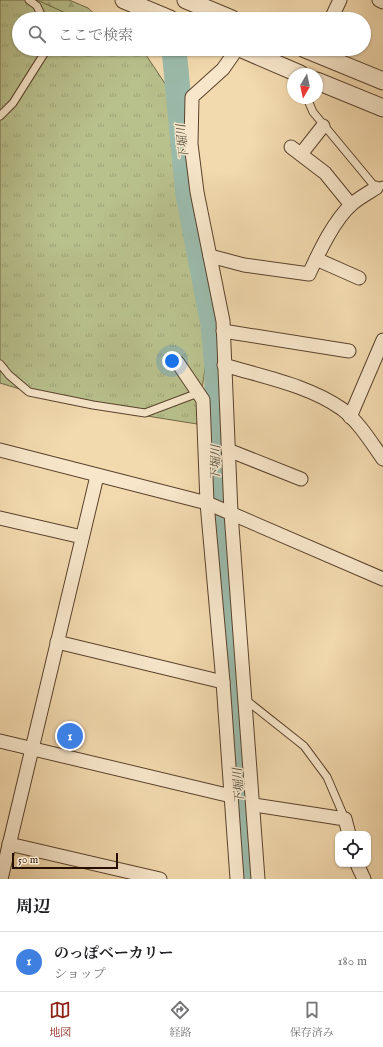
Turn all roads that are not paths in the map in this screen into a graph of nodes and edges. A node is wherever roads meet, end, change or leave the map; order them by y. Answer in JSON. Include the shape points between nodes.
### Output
{"nodes":[{"id":1,"x":29,"y":0,"type":"edge"},
{"id":2,"x":124,"y":0,"type":"edge"},
{"id":3,"x":186,"y":0,"type":"edge"},
{"id":4,"x":340,"y":0,"type":"edge"},
{"id":5,"x":379,"y":0,"type":"edge"},
{"id":6,"x":383,"y":2,"type":"edge"},
{"id":7,"x":40,"y":12,"type":"edge"},
{"id":8,"x":153,"y":12,"type":"edge"},
{"id":9,"x":215,"y":12,"type":"edge"},
{"id":10,"x":334,"y":12,"type":"edge"},
{"id":11,"x":43,"y":56,"type":"edge"},
{"id":12,"x":232,"y":56,"type":"edge"},
{"id":13,"x":258,"y":56,"type":"edge"},
{"id":14,"x":327,"y":56,"type":"edge"},
{"id":15,"x":287,"y":68,"type":"edge"},
{"id":16,"x":383,"y":81,"type":"edge"},
{"id":17,"x":323,"y":83,"type":"edge"},
{"id":18,"x":310,"y":104,"type":"edge"},
{"id":19,"x":383,"y":108,"type":"edge"},
{"id":20,"x":0,"y":116,"type":"edge"},
{"id":21,"x":323,"y":126,"type":"junction"},
{"id":22,"x":379,"y":187,"type":"edge"},
{"id":23,"x":351,"y":205,"type":"junction"},
{"id":24,"x":210,"y":256,"type":"junction"},
{"id":25,"x":316,"y":259,"type":"junction"},
{"id":26,"x":359,"y":278,"type":"dead end"},
{"id":27,"x":223,"y":330,"type":"junction"},
{"id":28,"x":383,"y":340,"type":"edge"},
{"id":29,"x":349,"y":351,"type":"dead end"},
{"id":30,"x":178,"y":363,"type":"dead end"},
{"id":31,"x":0,"y":364,"type":"edge"},
{"id":32,"x":224,"y":365,"type":"junction"},
{"id":33,"x":198,"y":393,"type":"junction"},
{"id":34,"x":350,"y":417,"type":"junction"},
{"id":35,"x":0,"y":450,"type":"edge"},
{"id":36,"x":228,"y":450,"type":"junction"},
{"id":37,"x":383,"y":458,"type":"edge"},
{"id":38,"x":97,"y":476,"type":"junction"},
{"id":39,"x":301,"y":479,"type":"dead end"},
{"id":40,"x":207,"y":504,"type":"junction"},
{"id":41,"x":230,"y":513,"type":"junction"},
{"id":42,"x":0,"y":518,"type":"edge"},
{"id":43,"x":82,"y":537,"type":"junction"},
{"id":44,"x":383,"y":579,"type":"edge"},
{"id":45,"x":57,"y":642,"type":"junction"},
{"id":46,"x":223,"y":682,"type":"junction"},
{"id":47,"x":246,"y":700,"type":"junction"},
{"id":48,"x":0,"y":741,"type":"edge"},
{"id":49,"x":31,"y":748,"type":"junction"},
{"id":50,"x":231,"y":796,"type":"junction"},
{"id":51,"x":254,"y":805,"type":"junction"},
{"id":52,"x":345,"y":819,"type":"junction"},
{"id":53,"x":348,"y":831,"type":"edge"},
{"id":54,"x":9,"y":844,"type":"junction"},
{"id":55,"x":358,"y":867,"type":"edge"},
{"id":56,"x":1,"y":879,"type":"edge"},
{"id":57,"x":160,"y":879,"type":"edge"},
{"id":58,"x":237,"y":879,"type":"edge"},
{"id":59,"x":258,"y":879,"type":"edge"},
{"id":60,"x":364,"y":879,"type":"edge"}],
"edges":[{"from":1,"to":7,"type":"lane"},
{"from":2,"to":8,"type":"street"},
{"from":3,"to":9,"type":"street"},
{"from":4,"to":10,"type":"street"},
{"from":5,"to":6,"type":"street"},
{"from":11,"to":20,"type":"lane","via":[[13,102]]},
{"from":12,"to":24,"type":"street","via":[[223,69],[192,97],[191,144],[197,192]]},
{"from":13,"to":15,"type":"street"},
{"from":14,"to":16,"type":"street"},
{"from":17,"to":19,"type":"street"},
{"from":18,"to":21,"type":"lane"},
{"from":21,"to":22,"type":"lane"},
{"from":21,"to":23,"type":"street","via":[[296,150],[325,172]]},
{"from":22,"to":23,"type":"street"},
{"from":23,"to":25,"type":"street"},
{"from":24,"to":25,"type":"street","via":[[244,265],[309,274]]},
{"from":24,"to":27,"type":"street"},
{"from":25,"to":26,"type":"street"},
{"from":27,"to":29,"type":"street"},
{"from":27,"to":32,"type":"street"},
{"from":28,"to":34,"type":"street"},
{"from":30,"to":33,"type":"street"},
{"from":31,"to":33,"type":"lane","via":[[30,392],[145,413]]},
{"from":32,"to":34,"type":"street","via":[[315,393],[342,409]]},
{"from":32,"to":36,"type":"street"},
{"from":33,"to":40,"type":"street","via":[[203,400]]},
{"from":34,"to":37,"type":"street"},
{"from":35,"to":38,"type":"street"},
{"from":36,"to":39,"type":"street"},
{"from":36,"to":41,"type":"street"},
{"from":38,"to":40,"type":"street"},
{"from":38,"to":43,"type":"street"},
{"from":40,"to":41,"type":"street"},
{"from":40,"to":46,"type":"street"},
{"from":41,"to":44,"type":"street"},
{"from":41,"to":47,"type":"street"},
{"from":42,"to":43,"type":"street"},
{"from":43,"to":45,"type":"street"},
{"from":45,"to":46,"type":"street"},
{"from":45,"to":49,"type":"street"},
{"from":46,"to":50,"type":"street"},
{"from":47,"to":51,"type":"street"},
{"from":47,"to":52,"type":"lane","via":[[304,746],[327,777]]},
{"from":48,"to":49,"type":"street"},
{"from":49,"to":50,"type":"street"},
{"from":49,"to":54,"type":"street"},
{"from":50,"to":58,"type":"street"},
{"from":51,"to":52,"type":"street"},
{"from":51,"to":59,"type":"street"},
{"from":52,"to":53,"type":"street"},
{"from":54,"to":56,"type":"street"},
{"from":54,"to":57,"type":"street"},
{"from":55,"to":60,"type":"street"}]}
